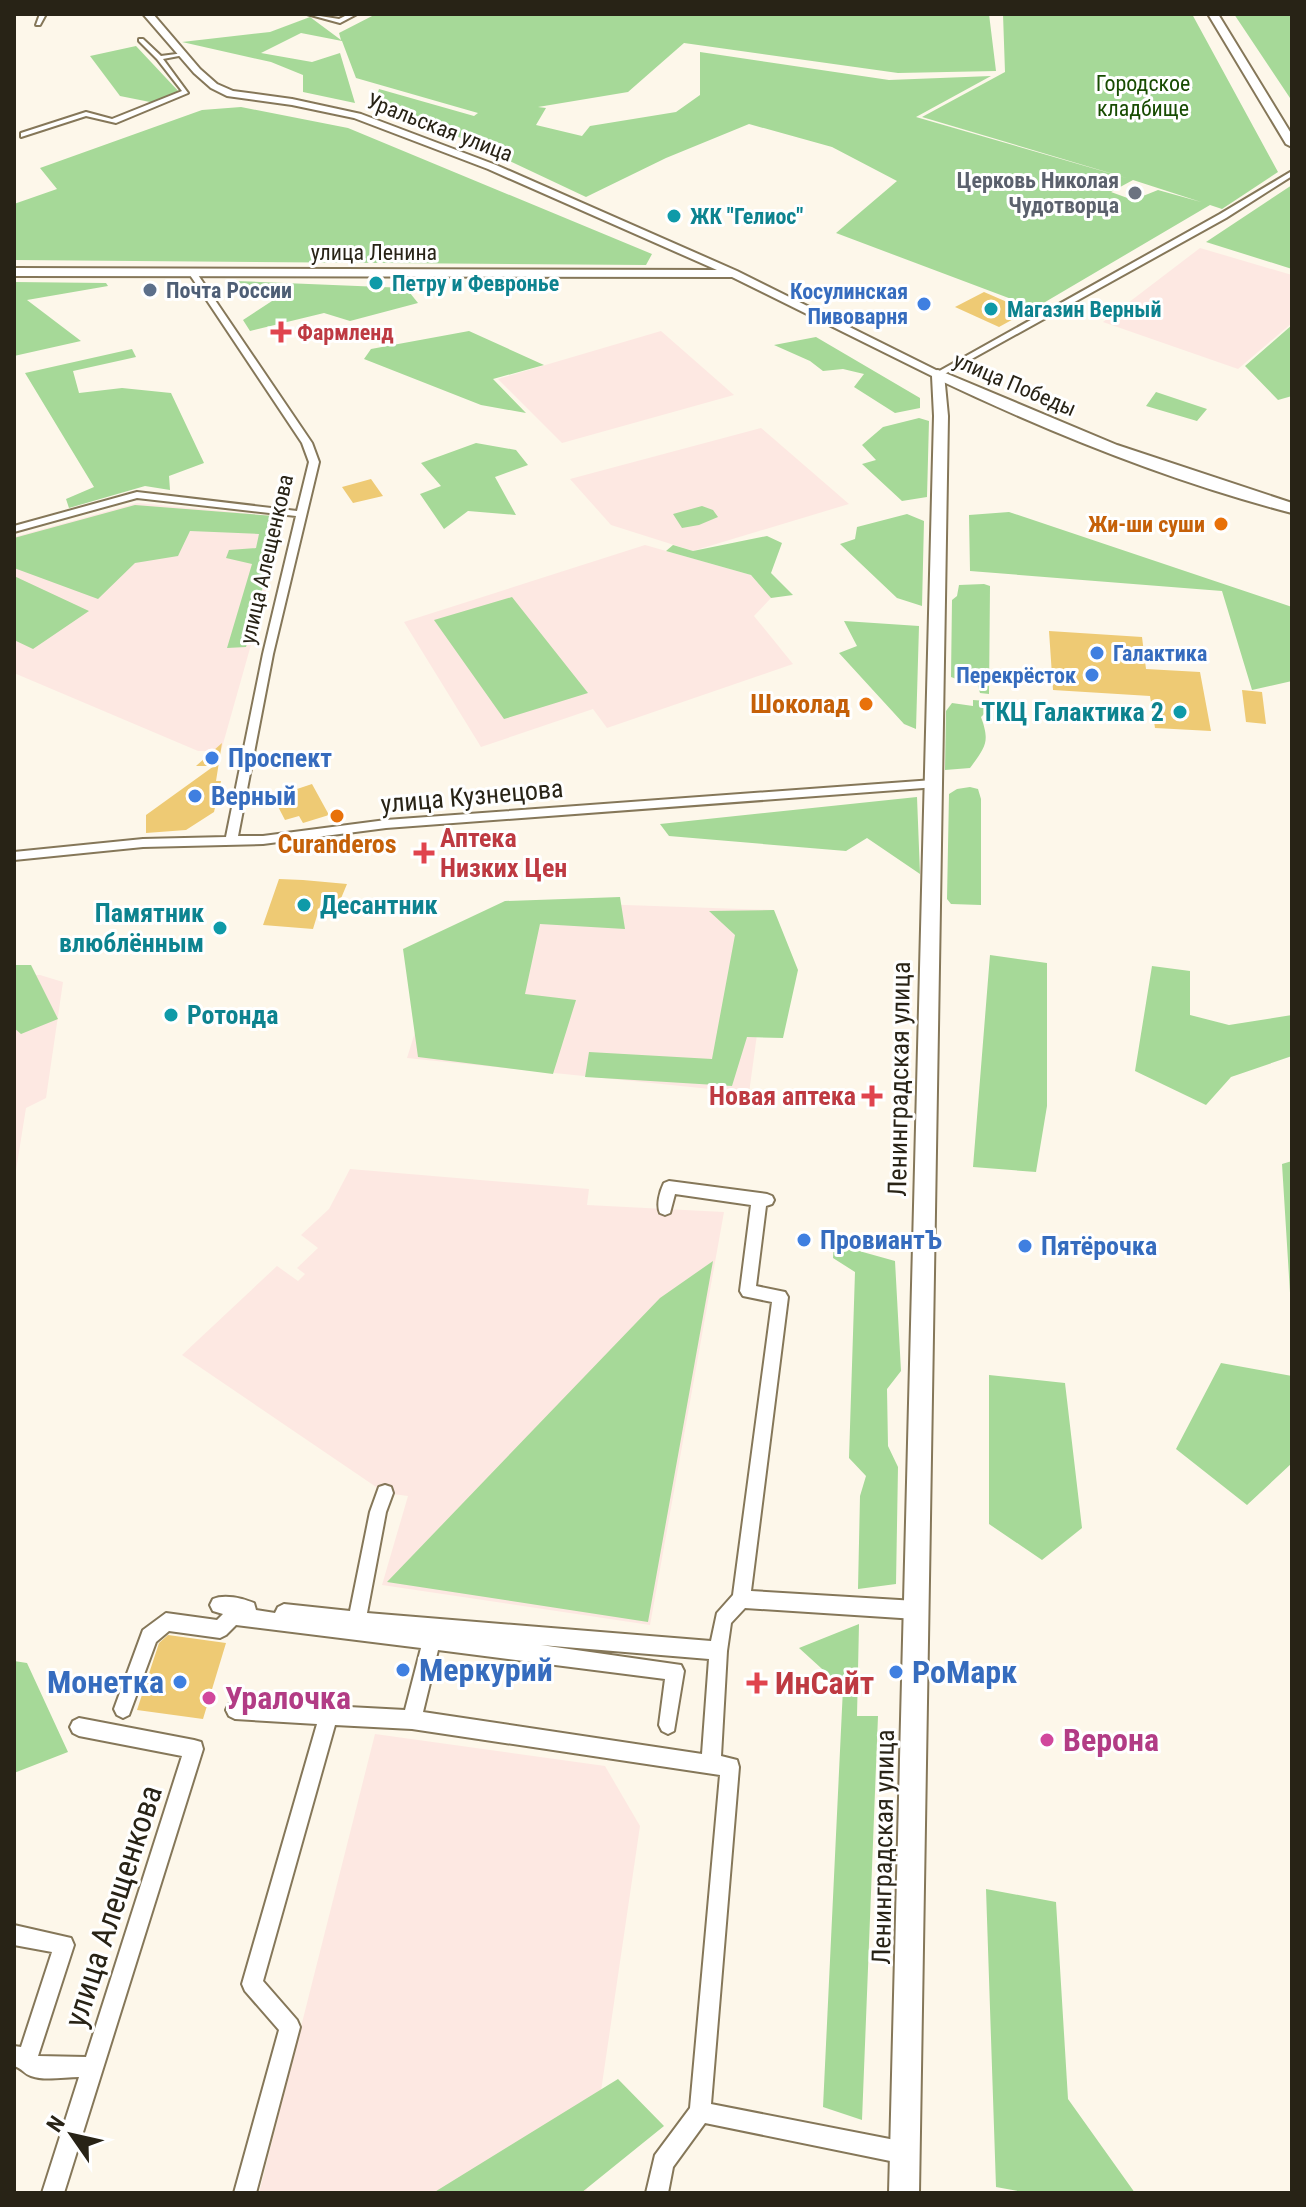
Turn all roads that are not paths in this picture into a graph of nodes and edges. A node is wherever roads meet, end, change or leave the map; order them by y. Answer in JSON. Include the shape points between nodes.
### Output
{"nodes":[{"id":1,"x":43,"y":14,"type":"edge"},
{"id":2,"x":148,"y":14,"type":"edge"},
{"id":3,"x":310,"y":14,"type":"edge"},
{"id":4,"x":354,"y":14,"type":"edge"},
{"id":5,"x":1213,"y":14,"type":"edge"},
{"id":6,"x":38,"y":24,"type":"dead end"},
{"id":7,"x":141,"y":40,"type":"dead end"},
{"id":8,"x":182,"y":54,"type":"junction"},
{"id":9,"x":159,"y":58,"type":"junction"},
{"id":10,"x":24,"y":135,"type":"dead end"},
{"id":11,"x":1292,"y":144,"type":"edge"},
{"id":12,"x":1292,"y":173,"type":"edge"},
{"id":13,"x":14,"y":272,"type":"edge"},
{"id":14,"x":192,"y":272,"type":"junction"},
{"id":15,"x":733,"y":273,"type":"junction"},
{"id":16,"x":938,"y":374,"type":"junction"},
{"id":17,"x":1292,"y":508,"type":"edge"},
{"id":18,"x":301,"y":514,"type":"junction"},
{"id":19,"x":14,"y":529,"type":"edge"},
{"id":20,"x":933,"y":784,"type":"junction"},
{"id":21,"x":231,"y":842,"type":"junction"},
{"id":22,"x":14,"y":856,"type":"edge"},
{"id":23,"x":665,"y":1209,"type":"dead end"},
{"id":24,"x":385,"y":1493,"type":"dead end"},
{"id":25,"x":741,"y":1599,"type":"junction"},
{"id":26,"x":219,"y":1605,"type":"dead end"},
{"id":27,"x":916,"y":1610,"type":"junction"},
{"id":28,"x":357,"y":1621,"type":"junction"},
{"id":29,"x":433,"y":1635,"type":"junction"},
{"id":30,"x":718,"y":1651,"type":"junction"},
{"id":31,"x":123,"y":1709,"type":"dead end"},
{"id":32,"x":235,"y":1710,"type":"dead end"},
{"id":33,"x":329,"y":1715,"type":"junction"},
{"id":34,"x":412,"y":1720,"type":"junction"},
{"id":35,"x":668,"y":1725,"type":"dead end"},
{"id":36,"x":79,"y":1727,"type":"dead end"},
{"id":37,"x":711,"y":1764,"type":"junction"},
{"id":38,"x":14,"y":1935,"type":"edge"},
{"id":39,"x":20,"y":2057,"type":"edge"},
{"id":40,"x":93,"y":2067,"type":"junction"},
{"id":41,"x":700,"y":2112,"type":"junction"},
{"id":42,"x":905,"y":2153,"type":"junction"},
{"id":43,"x":53,"y":2193,"type":"edge"},
{"id":44,"x":245,"y":2193,"type":"edge"},
{"id":45,"x":657,"y":2193,"type":"edge"},
{"id":46,"x":904,"y":2193,"type":"edge"}],
"edges":[{"from":1,"to":6,"type":"street"},
{"from":2,"to":8,"type":"main road","name":"Уральская улица"},
{"from":3,"to":4,"type":"street","via":[[340,21]]},
{"from":5,"to":11,"type":"main road"},
{"from":7,"to":9,"type":"street"},
{"from":8,"to":9,"type":"street"},
{"from":8,"to":15,"type":"main road","name":"Уральская улица","via":[[214,86],[231,94],[357,116],[492,167]]},
{"from":9,"to":10,"type":"street","via":[[186,92],[113,121],[86,114]]},
{"from":12,"to":16,"type":"street"},
{"from":13,"to":14,"type":"main road","name":"улица Ленина"},
{"from":14,"to":15,"type":"main road","name":"улица Ленина"},
{"from":14,"to":18,"type":"street","name":"улица Алещенкова","via":[[307,443],[314,462]]},
{"from":15,"to":16,"type":"main road","name":"улица Победы"},
{"from":16,"to":17,"type":"main road","name":"улица Победы","via":[[1109,447]]},
{"from":16,"to":20,"type":"main road","name":"Ленинградская улица"},
{"from":18,"to":19,"type":"street","via":[[137,495]]},
{"from":18,"to":21,"type":"street","name":"улица Алещенкова"},
{"from":20,"to":21,"type":"street","name":"улица Кузнецова","via":[[386,824]]},
{"from":20,"to":27,"type":"main road","name":"Ленинградская улица"},
{"from":21,"to":22,"type":"street","name":"улица Кузнецова","via":[[143,843]]},
{"from":23,"to":25,"type":"street","via":[[669,1187],[763,1200],[748,1291],[780,1297]]},
{"from":24,"to":28,"type":"street"},
{"from":25,"to":27,"type":"street"},
{"from":25,"to":30,"type":"street","via":[[723,1619]]},
{"from":26,"to":28,"type":"street"},
{"from":27,"to":42,"type":"main road","name":"Ленинградская улица"},
{"from":28,"to":29,"type":"street"},
{"from":29,"to":30,"type":"street"},
{"from":29,"to":31,"type":"street","via":[[233,1616],[220,1629],[166,1622],[149,1636]]},
{"from":29,"to":34,"type":"street"},
{"from":29,"to":35,"type":"street","via":[[675,1671]]},
{"from":30,"to":37,"type":"street"},
{"from":32,"to":33,"type":"street"},
{"from":33,"to":34,"type":"street"},
{"from":33,"to":44,"type":"street","via":[[252,1984],[290,2027]]},
{"from":34,"to":37,"type":"street"},
{"from":36,"to":40,"type":"street","name":"улица Алещенкова","via":[[194,1749]]},
{"from":37,"to":41,"type":"street","via":[[730,1767]]},
{"from":38,"to":39,"type":"street","via":[[64,1945]]},
{"from":39,"to":40,"type":"street","via":[[34,2067]]},
{"from":40,"to":43,"type":"street","name":"улица Алещенкова"},
{"from":41,"to":42,"type":"street"},
{"from":41,"to":45,"type":"street","via":[[663,2163]]},
{"from":42,"to":46,"type":"main road","name":"Ленинградская улица"}]}
